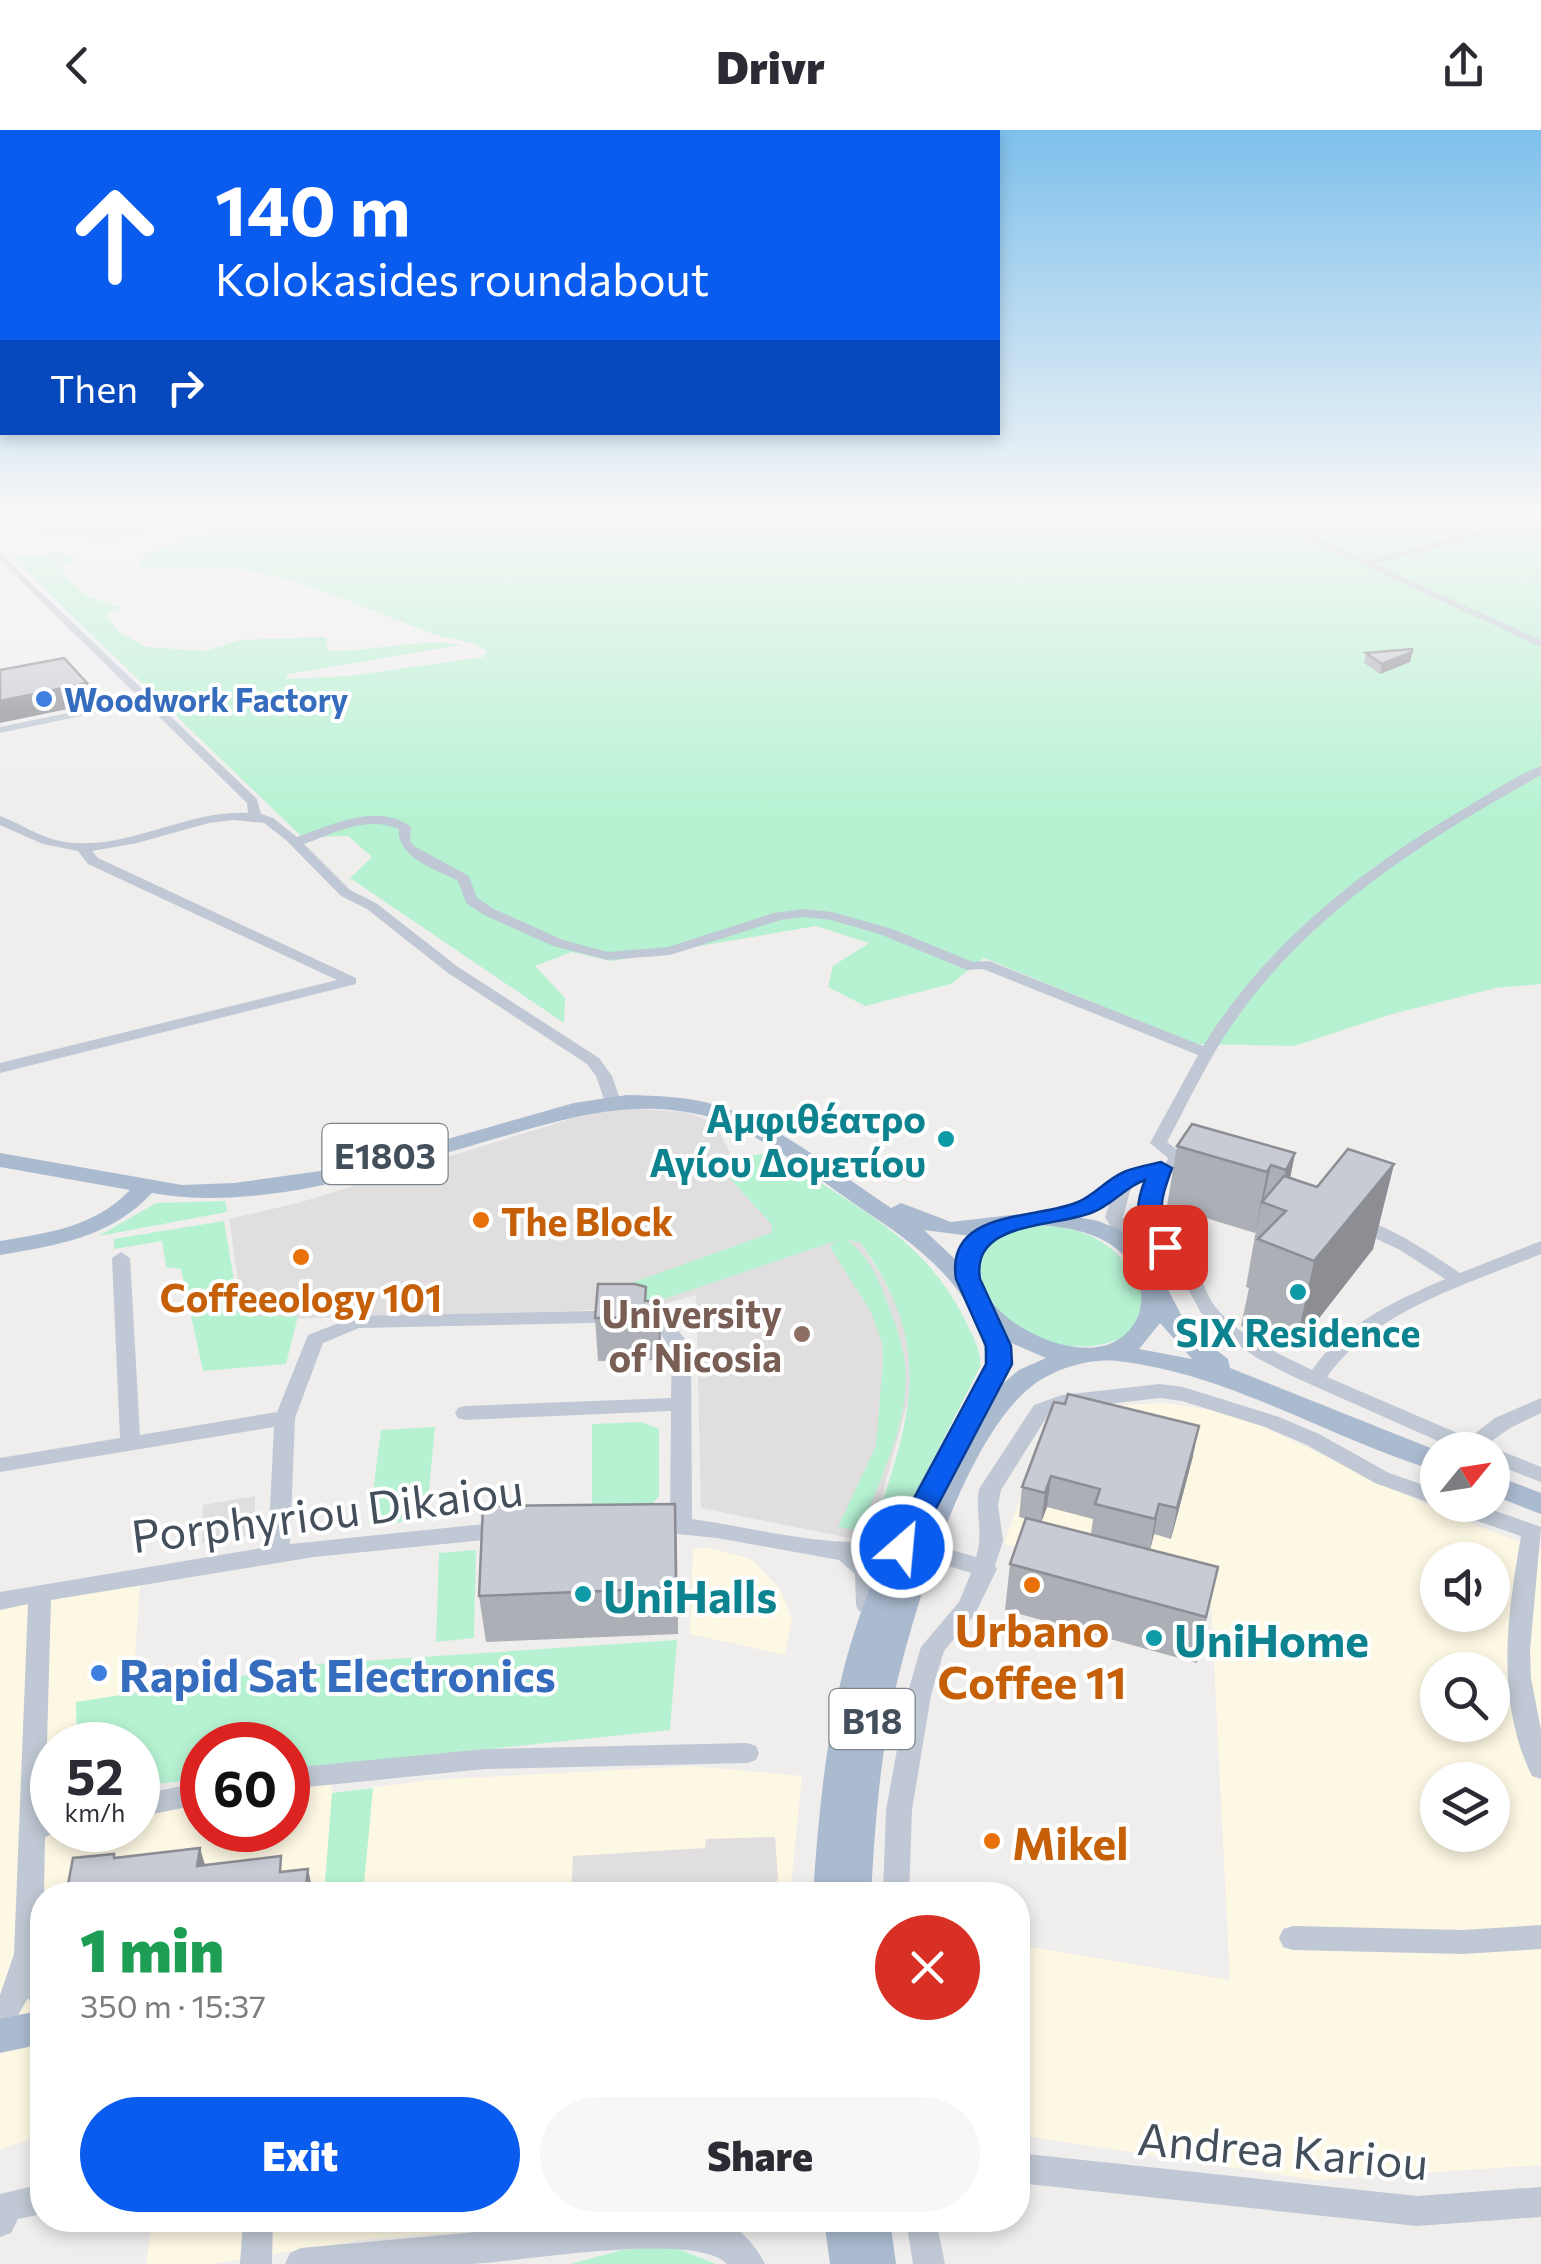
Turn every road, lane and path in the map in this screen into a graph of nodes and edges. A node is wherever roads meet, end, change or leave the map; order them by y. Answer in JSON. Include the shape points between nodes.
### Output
{"nodes":[{"id":1,"x":63,"y":618,"type":"edge"},
{"id":2,"x":1485,"y":618,"type":"edge"},
{"id":3,"x":1541,"y":644,"type":"edge"},
{"id":4,"x":101,"y":709,"type":"dead end"},
{"id":5,"x":0,"y":730,"type":"edge"},
{"id":6,"x":1541,"y":770,"type":"edge"},
{"id":7,"x":255,"y":816,"type":"junction"},
{"id":8,"x":0,"y":820,"type":"edge"},
{"id":9,"x":292,"y":838,"type":"junction"},
{"id":10,"x":82,"y":848,"type":"junction"},
{"id":11,"x":1207,"y":1052,"type":"junction"},
{"id":12,"x":0,"y":1068,"type":"edge"},
{"id":13,"x":612,"y":1098,"type":"junction"},
{"id":14,"x":0,"y":1160,"type":"edge"},
{"id":15,"x":1175,"y":1168,"type":"junction"},
{"id":16,"x":1124,"y":1183,"type":"junction"},
{"id":17,"x":151,"y":1186,"type":"junction"},
{"id":18,"x":1341,"y":1216,"type":"edge"},
{"id":19,"x":1052,"y":1218,"type":"junction"},
{"id":20,"x":1004,"y":1223,"type":"junction"},
{"id":21,"x":1541,"y":1247,"type":"edge"},
{"id":22,"x":0,"y":1248,"type":"edge"},
{"id":23,"x":1134,"y":1252,"type":"junction"},
{"id":24,"x":121,"y":1258,"type":"dead end"},
{"id":25,"x":1460,"y":1282,"type":"junction"},
{"id":26,"x":1153,"y":1286,"type":"junction"},
{"id":27,"x":978,"y":1300,"type":"junction"},
{"id":28,"x":1117,"y":1352,"type":"junction"},
{"id":29,"x":1078,"y":1356,"type":"junction"},
{"id":30,"x":1316,"y":1378,"type":"junction"},
{"id":31,"x":1252,"y":1386,"type":"junction"},
{"id":32,"x":682,"y":1404,"type":"junction"},
{"id":33,"x":1541,"y":1405,"type":"edge"},
{"id":34,"x":465,"y":1414,"type":"dead end"},
{"id":35,"x":286,"y":1418,"type":"junction"},
{"id":36,"x":1437,"y":1432,"type":"edge"},
{"id":37,"x":1489,"y":1432,"type":"edge"},
{"id":38,"x":130,"y":1441,"type":"junction"},
{"id":39,"x":1420,"y":1455,"type":"edge"},
{"id":40,"x":1510,"y":1463,"type":"edge"},
{"id":41,"x":0,"y":1465,"type":"edge"},
{"id":42,"x":1541,"y":1475,"type":"edge"},
{"id":43,"x":1420,"y":1491,"type":"edge"},
{"id":44,"x":1510,"y":1491,"type":"edge"},
{"id":45,"x":1541,"y":1504,"type":"edge"},
{"id":46,"x":1503,"y":1522,"type":"edge"},
{"id":47,"x":681,"y":1525,"type":"junction"},
{"id":48,"x":642,"y":1526,"type":"edge"},
{"id":49,"x":523,"y":1529,"type":"edge"},
{"id":50,"x":1537,"y":1534,"type":"edge"},
{"id":51,"x":912,"y":1548,"type":"junction"},
{"id":52,"x":278,"y":1552,"type":"junction"},
{"id":53,"x":844,"y":1552,"type":"junction"},
{"id":54,"x":986,"y":1569,"type":"junction"},
{"id":55,"x":40,"y":1593,"type":"junction"},
{"id":56,"x":0,"y":1601,"type":"edge"},
{"id":57,"x":871,"y":1625,"type":"junction"},
{"id":58,"x":42,"y":1722,"type":"edge"},
{"id":59,"x":747,"y":1752,"type":"dead end"},
{"id":60,"x":1541,"y":1769,"type":"edge"},
{"id":61,"x":310,"y":1777,"type":"edge"},
{"id":62,"x":40,"y":1852,"type":"edge"},
{"id":63,"x":36,"y":1882,"type":"edge"},
{"id":64,"x":830,"y":1882,"type":"edge"},
{"id":65,"x":855,"y":1882,"type":"edge"},
{"id":66,"x":897,"y":1882,"type":"edge"},
{"id":67,"x":30,"y":1937,"type":"edge"},
{"id":68,"x":1541,"y":1937,"type":"edge"},
{"id":69,"x":1293,"y":1938,"type":"dead end"},
{"id":70,"x":28,"y":1954,"type":"junction"},
{"id":71,"x":30,"y":1960,"type":"edge"},
{"id":72,"x":0,"y":2020,"type":"edge"},
{"id":73,"x":30,"y":2030,"type":"edge"},
{"id":74,"x":0,"y":2036,"type":"edge"},
{"id":75,"x":1030,"y":2169,"type":"edge"},
{"id":76,"x":30,"y":2202,"type":"edge"},
{"id":77,"x":1541,"y":2202,"type":"edge"},
{"id":78,"x":0,"y":2222,"type":"edge"},
{"id":79,"x":257,"y":2232,"type":"edge"},
{"id":80,"x":846,"y":2232,"type":"edge"},
{"id":81,"x":872,"y":2232,"type":"edge"},
{"id":82,"x":923,"y":2232,"type":"edge"},
{"id":83,"x":512,"y":2253,"type":"edge"},
{"id":84,"x":256,"y":2264,"type":"edge"},
{"id":85,"x":302,"y":2264,"type":"edge"},
{"id":86,"x":749,"y":2264,"type":"edge"},
{"id":87,"x":850,"y":2264,"type":"edge"},
{"id":88,"x":876,"y":2264,"type":"edge"},
{"id":89,"x":928,"y":2264,"type":"edge"}],
"edges":[{"from":1,"to":7,"type":"street","via":[[253,802]]},
{"from":2,"to":3,"type":"street"},
{"from":4,"to":5,"type":"street"},
{"from":6,"to":11,"type":"street","via":[[1449,820],[1343,896],[1244,999]]},
{"from":7,"to":9,"type":"street"},
{"from":7,"to":10,"type":"street"},
{"from":8,"to":10,"type":"street","via":[[54,844]]},
{"from":9,"to":11,"type":"street","via":[[368,819],[397,822],[406,827],[409,849],[464,878],[471,900],[489,912],[558,943],[608,956],[670,951],[792,913],[832,916],[972,966],[984,964]]},
{"from":9,"to":13,"type":"street","via":[[304,872],[331,895],[378,914],[593,1061]]},
{"from":10,"to":12,"type":"street","via":[[93,861],[351,981],[182,1031]]},
{"from":11,"to":15,"type":"street","via":[[1158,1144],[1177,1156]]},
{"from":13,"to":17,"type":"main road","number":"E1803","via":[[324,1178],[234,1190]]},
{"from":13,"to":20,"type":"main road","number":"E1803","via":[[691,1096],[736,1108],[927,1224],[972,1232]]},
{"from":13,"to":27,"type":"main road","number":"E1803","via":[[690,1105],[749,1125],[917,1235]]},
{"from":14,"to":17,"type":"main road"},
{"from":15,"to":16,"type":"street"},
{"from":15,"to":30,"type":"street","via":[[1148,1204],[1165,1247],[1233,1334]]},
{"from":16,"to":19,"type":"street","via":[[1087,1207]]},
{"from":16,"to":23,"type":"street","via":[[1114,1217]]},
{"from":17,"to":22,"type":"main road","via":[[116,1217],[88,1230]]},
{"from":18,"to":25,"type":"street","via":[[1406,1246]]},
{"from":19,"to":20,"type":"main road"},
{"from":19,"to":23,"type":"main road","via":[[1105,1231]]},
{"from":20,"to":27,"type":"main road","via":[[972,1246],[966,1268]]},
{"from":21,"to":25,"type":"street"},
{"from":23,"to":26,"type":"main road"},
{"from":24,"to":38,"type":"street"},
{"from":25,"to":30,"type":"street","via":[[1362,1326],[1322,1363]]},
{"from":26,"to":28,"type":"main road","via":[[1151,1318]]},
{"from":26,"to":31,"type":"main road","via":[[1182,1340]]},
{"from":27,"to":29,"type":"main road","via":[[1026,1344]]},
{"from":27,"to":51,"type":"main road","number":"B18","via":[[999,1364]]},
{"from":28,"to":29,"type":"main road"},
{"from":28,"to":31,"type":"main road"},
{"from":29,"to":51,"type":"main road","number":"B18","via":[[1013,1389]]},
{"from":30,"to":36,"type":"street"},
{"from":31,"to":39,"type":"main road"},
{"from":32,"to":34,"type":"street"},
{"from":32,"to":35,"type":"street","via":[[678,1341],[650,1318],[356,1322],[315,1339]]},
{"from":32,"to":47,"type":"street"},
{"from":33,"to":37,"type":"street"},
{"from":35,"to":38,"type":"street"},
{"from":35,"to":52,"type":"street"},
{"from":38,"to":41,"type":"street"},
{"from":40,"to":42,"type":"street"},
{"from":43,"to":54,"type":"street","via":[[1213,1401],[1160,1391],[1062,1402],[1034,1416],[990,1489]]},
{"from":44,"to":45,"type":"main road"},
{"from":46,"to":50,"type":"street"},
{"from":47,"to":48,"type":"street"},
{"from":47,"to":53,"type":"street"},
{"from":49,"to":52,"type":"street","name":"Porphyriou Dikaiou"},
{"from":50,"to":60,"type":"street","via":[[1519,1616],[1516,1668]]},
{"from":51,"to":53,"type":"street"},
{"from":51,"to":54,"type":"street"},
{"from":51,"to":57,"type":"main road","number":"B18"},
{"from":51,"to":65,"type":"main road","number":"B18","via":[[863,1767]]},
{"from":52,"to":55,"type":"street","name":"Porphyriou Dikaiou"},
{"from":53,"to":57,"type":"street","via":[[872,1582]]},
{"from":54,"to":66,"type":"street","via":[[968,1608],[933,1646],[919,1695],[900,1810]]},
{"from":55,"to":56,"type":"street","name":"Porphyriou Dikaiou"},
{"from":55,"to":58,"type":"street"},
{"from":57,"to":64,"type":"main road","number":"B18","via":[[844,1762]]},
{"from":59,"to":61,"type":"street","via":[[485,1759]]},
{"from":62,"to":63,"type":"street"},
{"from":67,"to":70,"type":"street"},
{"from":68,"to":69,"type":"street"},
{"from":70,"to":71,"type":"street"},
{"from":70,"to":72,"type":"street"},
{"from":73,"to":74,"type":"main road"},
{"from":75,"to":77,"type":"street","name":"Andrea Kariou","via":[[1417,2212]]},
{"from":76,"to":78,"type":"street","via":[[9,2206]]},
{"from":79,"to":84,"type":"street"},
{"from":80,"to":87,"type":"main road"},
{"from":81,"to":88,"type":"main road"},
{"from":82,"to":89,"type":"street"},
{"from":83,"to":85,"type":"street"},
{"from":83,"to":86,"type":"street","via":[[648,2232],[725,2240]]}]}
